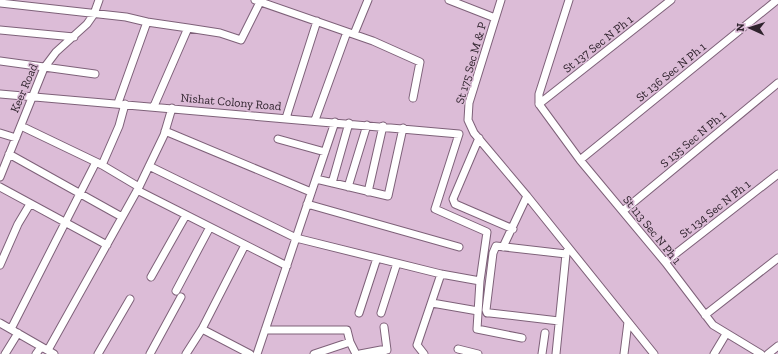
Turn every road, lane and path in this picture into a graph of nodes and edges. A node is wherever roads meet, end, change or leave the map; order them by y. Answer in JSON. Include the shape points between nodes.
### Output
{"nodes":[{"id":1,"x":98,"y":0,"type":"edge"},
{"id":2,"x":259,"y":0,"type":"edge"},
{"id":3,"x":368,"y":0,"type":"edge"},
{"id":4,"x":450,"y":0,"type":"edge"},
{"id":5,"x":501,"y":0,"type":"edge"},
{"id":6,"x":569,"y":0,"type":"edge"},
{"id":7,"x":671,"y":0,"type":"edge"},
{"id":8,"x":777,"y":0,"type":"edge"},
{"id":9,"x":0,"y":3,"type":"edge"},
{"id":10,"x":275,"y":3,"type":"edge"},
{"id":11,"x":94,"y":14,"type":"junction"},
{"id":12,"x":495,"y":18,"type":"junction"},
{"id":13,"x":317,"y":21,"type":"junction"},
{"id":14,"x":147,"y":22,"type":"junction"},
{"id":15,"x":188,"y":28,"type":"junction"},
{"id":16,"x":0,"y":30,"type":"edge"},
{"id":17,"x":346,"y":32,"type":"junction"},
{"id":18,"x":354,"y":34,"type":"junction"},
{"id":19,"x":74,"y":37,"type":"junction"},
{"id":20,"x":0,"y":61,"type":"edge"},
{"id":21,"x":44,"y":68,"type":"junction"},
{"id":22,"x":95,"y":74,"type":"dead end"},
{"id":23,"x":778,"y":83,"type":"edge"},
{"id":24,"x":0,"y":94,"type":"edge"},
{"id":25,"x":33,"y":96,"type":"junction"},
{"id":26,"x":413,"y":98,"type":"dead end"},
{"id":27,"x":121,"y":104,"type":"junction"},
{"id":28,"x":539,"y":104,"type":"junction"},
{"id":29,"x":154,"y":106,"type":"junction"},
{"id":30,"x":172,"y":108,"type":"junction"},
{"id":31,"x":286,"y":118,"type":"junction"},
{"id":32,"x":316,"y":120,"type":"junction"},
{"id":33,"x":335,"y":122,"type":"junction"},
{"id":34,"x":349,"y":123,"type":"junction"},
{"id":35,"x":367,"y":125,"type":"junction"},
{"id":36,"x":21,"y":126,"type":"junction"},
{"id":37,"x":383,"y":126,"type":"junction"},
{"id":38,"x":403,"y":128,"type":"junction"},
{"id":39,"x":165,"y":131,"type":"junction"},
{"id":40,"x":0,"y":133,"type":"edge"},
{"id":41,"x":476,"y":135,"type":"junction"},
{"id":42,"x":16,"y":138,"type":"junction"},
{"id":43,"x":278,"y":139,"type":"dead end"},
{"id":44,"x":325,"y":152,"type":"junction"},
{"id":45,"x":9,"y":154,"type":"junction"},
{"id":46,"x":580,"y":160,"type":"junction"},
{"id":47,"x":99,"y":164,"type":"junction"},
{"id":48,"x":149,"y":166,"type":"junction"},
{"id":49,"x":1,"y":173,"type":"edge"},
{"id":50,"x":778,"y":174,"type":"edge"},
{"id":51,"x":316,"y":179,"type":"junction"},
{"id":52,"x":332,"y":183,"type":"junction"},
{"id":53,"x":0,"y":187,"type":"edge"},
{"id":54,"x":348,"y":187,"type":"junction"},
{"id":55,"x":138,"y":189,"type":"junction"},
{"id":56,"x":311,"y":192,"type":"junction"},
{"id":57,"x":368,"y":192,"type":"junction"},
{"id":58,"x":79,"y":194,"type":"junction"},
{"id":59,"x":527,"y":196,"type":"junction"},
{"id":60,"x":30,"y":204,"type":"junction"},
{"id":61,"x":307,"y":204,"type":"junction"},
{"id":62,"x":623,"y":211,"type":"junction"},
{"id":63,"x":186,"y":215,"type":"junction"},
{"id":64,"x":122,"y":217,"type":"junction"},
{"id":65,"x":65,"y":223,"type":"junction"},
{"id":66,"x":210,"y":227,"type":"junction"},
{"id":67,"x":513,"y":229,"type":"junction"},
{"id":68,"x":296,"y":238,"type":"junction"},
{"id":69,"x":107,"y":245,"type":"junction"},
{"id":70,"x":245,"y":245,"type":"junction"},
{"id":71,"x":503,"y":246,"type":"junction"},
{"id":72,"x":459,"y":247,"type":"dead end"},
{"id":73,"x":568,"y":251,"type":"junction"},
{"id":74,"x":377,"y":258,"type":"junction"},
{"id":75,"x":778,"y":258,"type":"edge"},
{"id":76,"x":665,"y":262,"type":"junction"},
{"id":77,"x":397,"y":263,"type":"junction"},
{"id":78,"x":0,"y":265,"type":"edge"},
{"id":79,"x":286,"y":266,"type":"junction"},
{"id":80,"x":441,"y":274,"type":"junction"},
{"id":81,"x":151,"y":277,"type":"dead end"},
{"id":82,"x":480,"y":281,"type":"junction"},
{"id":83,"x":176,"y":291,"type":"dead end"},
{"id":84,"x":181,"y":297,"type":"dead end"},
{"id":85,"x":130,"y":299,"type":"dead end"},
{"id":86,"x":432,"y":303,"type":"junction"},
{"id":87,"x":478,"y":311,"type":"junction"},
{"id":88,"x":381,"y":312,"type":"dead end"},
{"id":89,"x":359,"y":313,"type":"dead end"},
{"id":90,"x":705,"y":315,"type":"junction"},
{"id":91,"x":559,"y":321,"type":"junction"},
{"id":92,"x":628,"y":322,"type":"junction"},
{"id":93,"x":0,"y":323,"type":"edge"},
{"id":94,"x":384,"y":327,"type":"dead end"},
{"id":95,"x":11,"y":329,"type":"junction"},
{"id":96,"x":202,"y":329,"type":"junction"},
{"id":97,"x":265,"y":330,"type":"junction"},
{"id":98,"x":18,"y":333,"type":"junction"},
{"id":99,"x":545,"y":333,"type":"dead end"},
{"id":100,"x":726,"y":334,"type":"junction"},
{"id":101,"x":522,"y":338,"type":"dead end"},
{"id":102,"x":350,"y":342,"type":"junction"},
{"id":103,"x":41,"y":346,"type":"junction"},
{"id":104,"x":778,"y":346,"type":"edge"},
{"id":105,"x":458,"y":349,"type":"dead end"},
{"id":106,"x":51,"y":352,"type":"edge"},
{"id":107,"x":382,"y":352,"type":"edge"},
{"id":108,"x":5,"y":354,"type":"edge"},
{"id":109,"x":36,"y":354,"type":"edge"},
{"id":110,"x":98,"y":354,"type":"edge"},
{"id":111,"x":150,"y":354,"type":"edge"},
{"id":112,"x":186,"y":354,"type":"edge"},
{"id":113,"x":250,"y":354,"type":"edge"},
{"id":114,"x":257,"y":354,"type":"edge"},
{"id":115,"x":314,"y":354,"type":"edge"},
{"id":116,"x":356,"y":354,"type":"edge"},
{"id":117,"x":360,"y":354,"type":"edge"},
{"id":118,"x":424,"y":354,"type":"edge"},
{"id":119,"x":478,"y":354,"type":"edge"},
{"id":120,"x":542,"y":354,"type":"edge"},
{"id":121,"x":556,"y":354,"type":"edge"},
{"id":122,"x":624,"y":354,"type":"edge"},
{"id":123,"x":654,"y":354,"type":"edge"},
{"id":124,"x":714,"y":354,"type":"edge"},
{"id":125,"x":761,"y":354,"type":"edge"},
{"id":126,"x":768,"y":354,"type":"edge"}],
"edges":[{"from":1,"to":11,"type":"street","name":"Keer Road"},
{"from":2,"to":10,"type":"street"},
{"from":2,"to":15,"type":"street","via":[[241,40],[220,33]]},
{"from":3,"to":18,"type":"street"},
{"from":4,"to":12,"type":"street"},
{"from":5,"to":12,"type":"street","name":"St 175 Sec M & P"},
{"from":6,"to":28,"type":"street","via":[[538,94]]},
{"from":7,"to":28,"type":"street","name":"St 137 Sec N Ph 1"},
{"from":8,"to":46,"type":"street","name":"St 136 Sec N Ph 1"},
{"from":9,"to":11,"type":"street"},
{"from":10,"to":13,"type":"street"},
{"from":11,"to":14,"type":"street"},
{"from":11,"to":19,"type":"street","name":"Keer Road"},
{"from":12,"to":41,"type":"street","name":"St 175 Sec M & P","via":[[470,103],[468,120]]},
{"from":13,"to":17,"type":"street"},
{"from":13,"to":31,"type":"street"},
{"from":14,"to":15,"type":"street"},
{"from":14,"to":27,"type":"street"},
{"from":15,"to":29,"type":"street"},
{"from":16,"to":19,"type":"street"},
{"from":17,"to":18,"type":"street"},
{"from":17,"to":32,"type":"street"},
{"from":18,"to":26,"type":"street","via":[[420,62]]},
{"from":19,"to":21,"type":"street","name":"Keer Road","via":[[56,52]]},
{"from":20,"to":21,"type":"street"},
{"from":21,"to":22,"type":"street"},
{"from":21,"to":25,"type":"street","name":"Keer Road"},
{"from":23,"to":62,"type":"street","name":"S 135 Sec N Ph 1"},
{"from":24,"to":25,"type":"street","name":"Nishat Colony Road"},
{"from":25,"to":27,"type":"street","name":"Nishat Colony Road"},
{"from":25,"to":36,"type":"street","name":"Keer Road"},
{"from":27,"to":29,"type":"street","name":"Nishat Colony Road"},
{"from":27,"to":47,"type":"street","via":[[119,126]]},
{"from":28,"to":46,"type":"street","name":"St 113 Sec N Ph 1"},
{"from":29,"to":30,"type":"street","name":"Nishat Colony Road"},
{"from":30,"to":31,"type":"street","name":"Nishat Colony Road"},
{"from":30,"to":39,"type":"street"},
{"from":31,"to":32,"type":"street","name":"Nishat Colony Road"},
{"from":32,"to":33,"type":"street","name":"Nishat Colony Road"},
{"from":33,"to":34,"type":"street","name":"Nishat Colony Road"},
{"from":33,"to":44,"type":"street"},
{"from":34,"to":35,"type":"street","name":"Nishat Colony Road"},
{"from":34,"to":52,"type":"street"},
{"from":35,"to":37,"type":"street","name":"Nishat Colony Road"},
{"from":35,"to":54,"type":"street"},
{"from":36,"to":42,"type":"street","name":"Keer Road"},
{"from":36,"to":47,"type":"street"},
{"from":37,"to":38,"type":"street","name":"Nishat Colony Road"},
{"from":37,"to":57,"type":"street"},
{"from":38,"to":57,"type":"street","via":[[388,196]]},
{"from":38,"to":82,"type":"street","name":"Nishat Colony Road","via":[[459,134],[435,209],[486,232]]},
{"from":39,"to":48,"type":"street"},
{"from":39,"to":56,"type":"street"},
{"from":40,"to":42,"type":"street"},
{"from":41,"to":59,"type":"street"},
{"from":41,"to":67,"type":"street","via":[[453,199],[456,204]]},
{"from":42,"to":45,"type":"street","name":"Keer Road"},
{"from":43,"to":44,"type":"street"},
{"from":44,"to":51,"type":"street"},
{"from":45,"to":49,"type":"street","name":"Keer Road"},
{"from":45,"to":58,"type":"street"},
{"from":46,"to":62,"type":"street","name":"St 113 Sec N Ph 1"},
{"from":47,"to":55,"type":"street"},
{"from":47,"to":58,"type":"street"},
{"from":48,"to":55,"type":"street"},
{"from":48,"to":68,"type":"street"},
{"from":50,"to":76,"type":"street","name":"St 134 Sec N Ph 1"},
{"from":51,"to":52,"type":"street"},
{"from":51,"to":56,"type":"street"},
{"from":52,"to":54,"type":"street"},
{"from":53,"to":60,"type":"street"},
{"from":54,"to":57,"type":"street"},
{"from":55,"to":63,"type":"street"},
{"from":55,"to":64,"type":"street"},
{"from":56,"to":61,"type":"street"},
{"from":58,"to":64,"type":"street"},
{"from":58,"to":65,"type":"street"},
{"from":59,"to":67,"type":"street"},
{"from":59,"to":73,"type":"street"},
{"from":60,"to":65,"type":"street"},
{"from":60,"to":78,"type":"street"},
{"from":61,"to":68,"type":"street"},
{"from":61,"to":72,"type":"street"},
{"from":62,"to":76,"type":"street","name":"St 113 Sec N Ph 1"},
{"from":63,"to":66,"type":"street"},
{"from":63,"to":81,"type":"street"},
{"from":64,"to":69,"type":"street"},
{"from":65,"to":69,"type":"street"},
{"from":65,"to":95,"type":"street"},
{"from":66,"to":70,"type":"street"},
{"from":66,"to":83,"type":"street"},
{"from":67,"to":71,"type":"street"},
{"from":68,"to":74,"type":"street"},
{"from":68,"to":79,"type":"street"},
{"from":69,"to":106,"type":"street"},
{"from":70,"to":79,"type":"street"},
{"from":70,"to":96,"type":"street"},
{"from":71,"to":73,"type":"street"},
{"from":71,"to":91,"type":"street","via":[[496,246],[493,253],[487,313]]},
{"from":73,"to":91,"type":"street"},
{"from":73,"to":92,"type":"street"},
{"from":74,"to":77,"type":"street"},
{"from":74,"to":89,"type":"street"},
{"from":75,"to":90,"type":"street"},
{"from":76,"to":90,"type":"street","name":"St 113 Sec N Ph 1"},
{"from":77,"to":80,"type":"street"},
{"from":77,"to":88,"type":"street"},
{"from":79,"to":97,"type":"street"},
{"from":80,"to":82,"type":"street"},
{"from":80,"to":86,"type":"street"},
{"from":82,"to":87,"type":"street"},
{"from":84,"to":111,"type":"street"},
{"from":85,"to":110,"type":"street"},
{"from":86,"to":87,"type":"street"},
{"from":86,"to":118,"type":"street","via":[[417,345]]},
{"from":87,"to":101,"type":"street","via":[[477,329]]},
{"from":90,"to":100,"type":"street","name":"St 113 Sec N Ph 1","via":[[713,325]]},
{"from":91,"to":121,"type":"street"},
{"from":92,"to":122,"type":"street"},
{"from":92,"to":123,"type":"street"},
{"from":93,"to":95,"type":"street"},
{"from":94,"to":107,"type":"street","via":[[387,350]]},
{"from":95,"to":98,"type":"street"},
{"from":96,"to":112,"type":"street"},
{"from":96,"to":113,"type":"street"},
{"from":97,"to":102,"type":"street","via":[[347,330]]},
{"from":97,"to":114,"type":"street"},
{"from":98,"to":103,"type":"street"},
{"from":98,"to":108,"type":"street"},
{"from":99,"to":120,"type":"street"},
{"from":100,"to":124,"type":"street"},
{"from":100,"to":125,"type":"street","name":"St 113 Sec N Ph 1"},
{"from":102,"to":115,"type":"street"},
{"from":102,"to":116,"type":"street"},
{"from":103,"to":106,"type":"street"},
{"from":103,"to":109,"type":"street"},
{"from":104,"to":126,"type":"street"},
{"from":105,"to":119,"type":"street"},
{"from":107,"to":117,"type":"street"}]}
